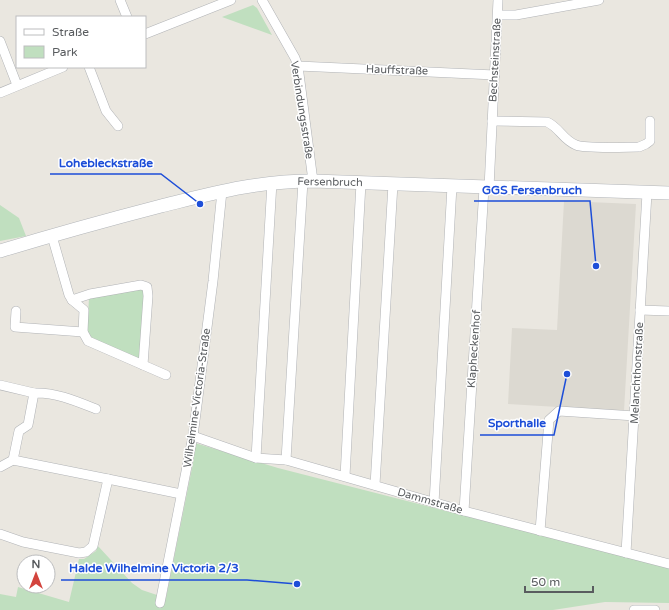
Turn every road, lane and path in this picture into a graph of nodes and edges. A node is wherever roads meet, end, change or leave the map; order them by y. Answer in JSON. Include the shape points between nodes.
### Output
{"nodes":[{"id":1,"x":120,"y":0,"type":"edge"},
{"id":2,"x":231,"y":0,"type":"edge"},
{"id":3,"x":262,"y":0,"type":"edge"},
{"id":4,"x":498,"y":0,"type":"edge"},
{"id":5,"x":598,"y":0,"type":"edge"},
{"id":6,"x":550,"y":5,"type":"edge"},
{"id":7,"x":498,"y":15,"type":"junction"},
{"id":8,"x":127,"y":16,"type":"edge"},
{"id":9,"x":146,"y":34,"type":"edge"},
{"id":10,"x":0,"y":41,"type":"edge"},
{"id":11,"x":298,"y":66,"type":"junction"},
{"id":12,"x":60,"y":68,"type":"edge"},
{"id":13,"x":89,"y":68,"type":"edge"},
{"id":14,"x":495,"y":74,"type":"junction"},
{"id":15,"x":17,"y":85,"type":"junction"},
{"id":16,"x":0,"y":92,"type":"edge"},
{"id":17,"x":492,"y":121,"type":"junction"},
{"id":18,"x":650,"y":121,"type":"dead end"},
{"id":19,"x":118,"y":126,"type":"dead end"},
{"id":20,"x":308,"y":181,"type":"junction"},
{"id":21,"x":272,"y":182,"type":"junction"},
{"id":22,"x":361,"y":183,"type":"junction"},
{"id":23,"x":393,"y":184,"type":"junction"},
{"id":24,"x":452,"y":186,"type":"junction"},
{"id":25,"x":486,"y":188,"type":"junction"},
{"id":26,"x":222,"y":191,"type":"junction"},
{"id":27,"x":647,"y":193,"type":"junction"},
{"id":28,"x":669,"y":193,"type":"edge"},
{"id":29,"x":52,"y":236,"type":"junction"},
{"id":30,"x":0,"y":251,"type":"edge"},
{"id":31,"x":72,"y":300,"type":"junction"},
{"id":32,"x":640,"y":310,"type":"junction"},
{"id":33,"x":16,"y":311,"type":"dead end"},
{"id":34,"x":669,"y":311,"type":"edge"},
{"id":35,"x":83,"y":332,"type":"junction"},
{"id":36,"x":143,"y":365,"type":"junction"},
{"id":37,"x":166,"y":375,"type":"dead end"},
{"id":38,"x":0,"y":385,"type":"edge"},
{"id":39,"x":34,"y":393,"type":"junction"},
{"id":40,"x":96,"y":408,"type":"dead end"},
{"id":41,"x":635,"y":416,"type":"junction"},
{"id":42,"x":193,"y":436,"type":"junction"},
{"id":43,"x":256,"y":458,"type":"junction"},
{"id":44,"x":13,"y":460,"type":"junction"},
{"id":45,"x":286,"y":460,"type":"junction"},
{"id":46,"x":0,"y":467,"type":"edge"},
{"id":47,"x":345,"y":476,"type":"junction"},
{"id":48,"x":108,"y":478,"type":"junction"},
{"id":49,"x":375,"y":485,"type":"junction"},
{"id":50,"x":181,"y":494,"type":"junction"},
{"id":51,"x":434,"y":503,"type":"junction"},
{"id":52,"x":464,"y":511,"type":"junction"},
{"id":53,"x":540,"y":531,"type":"junction"},
{"id":54,"x":0,"y":534,"type":"edge"},
{"id":55,"x":626,"y":553,"type":"junction"},
{"id":56,"x":669,"y":564,"type":"edge"},
{"id":57,"x":160,"y":603,"type":"dead end"},
{"id":58,"x":634,"y":610,"type":"edge"},
{"id":59,"x":655,"y":610,"type":"edge"}],
"edges":[{"from":1,"to":8,"type":"street"},
{"from":2,"to":9,"type":"street"},
{"from":3,"to":11,"type":"street","name":"Verbindungsstraße"},
{"from":4,"to":7,"type":"street","name":"Bechsteinstraße"},
{"from":5,"to":6,"type":"street"},
{"from":6,"to":7,"type":"street","via":[[516,15]]},
{"from":7,"to":14,"type":"street","name":"Bechsteinstraße"},
{"from":10,"to":15,"type":"street"},
{"from":11,"to":14,"type":"street","name":"Hauffstraße"},
{"from":11,"to":20,"type":"street","name":"Verbindungsstraße"},
{"from":12,"to":15,"type":"street"},
{"from":13,"to":19,"type":"street","via":[[106,111]]},
{"from":14,"to":17,"type":"street","name":"Bechsteinstraße"},
{"from":15,"to":16,"type":"street"},
{"from":17,"to":18,"type":"street","via":[[547,122],[577,146],[639,147],[650,141]]},
{"from":17,"to":25,"type":"street","name":"Bechsteinstraße"},
{"from":20,"to":21,"type":"street","name":"Fersenbruch"},
{"from":20,"to":22,"type":"street","name":"Fersenbruch"},
{"from":20,"to":45,"type":"street"},
{"from":21,"to":26,"type":"street","name":"Fersenbruch"},
{"from":21,"to":43,"type":"street"},
{"from":22,"to":23,"type":"street","name":"Fersenbruch"},
{"from":22,"to":47,"type":"street"},
{"from":23,"to":24,"type":"street","name":"Fersenbruch"},
{"from":23,"to":49,"type":"street"},
{"from":24,"to":25,"type":"street","name":"Fersenbruch"},
{"from":24,"to":51,"type":"street"},
{"from":25,"to":27,"type":"street","name":"Fersenbruch"},
{"from":25,"to":52,"type":"street","name":"Klapheckenhof"},
{"from":26,"to":29,"type":"street","name":"Fersenbruch"},
{"from":26,"to":42,"type":"street","name":"Wilhelmine-Victoria-Straße"},
{"from":27,"to":28,"type":"street","name":"Fersenbruch"},
{"from":27,"to":32,"type":"street","name":"Melanchthonstraße"},
{"from":29,"to":30,"type":"street","name":"Fersenbruch"},
{"from":29,"to":31,"type":"street"},
{"from":31,"to":35,"type":"street","via":[[84,310]]},
{"from":31,"to":36,"type":"street","via":[[141,285],[147,287]]},
{"from":32,"to":34,"type":"street"},
{"from":32,"to":41,"type":"street","name":"Melanchthonstraße"},
{"from":33,"to":35,"type":"street","via":[[15,326]]},
{"from":35,"to":36,"type":"street","via":[[88,341]]},
{"from":36,"to":37,"type":"street"},
{"from":38,"to":39,"type":"street"},
{"from":39,"to":40,"type":"street","via":[[42,392],[69,398]]},
{"from":39,"to":44,"type":"street","via":[[28,424],[19,431]]},
{"from":41,"to":53,"type":"street","via":[[559,411],[549,420]]},
{"from":41,"to":55,"type":"street","name":"Melanchthonstraße"},
{"from":42,"to":43,"type":"street","name":"Dammstraße"},
{"from":42,"to":50,"type":"street","name":"Wilhelmine-Victoria-Straße"},
{"from":43,"to":45,"type":"street","name":"Dammstraße"},
{"from":44,"to":46,"type":"street"},
{"from":44,"to":48,"type":"street"},
{"from":45,"to":47,"type":"street","name":"Dammstraße"},
{"from":47,"to":49,"type":"street","name":"Dammstraße"},
{"from":48,"to":50,"type":"street"},
{"from":48,"to":54,"type":"street","via":[[93,546],[86,552],[79,553],[23,542]]},
{"from":49,"to":51,"type":"street","name":"Dammstraße"},
{"from":50,"to":57,"type":"street","name":"Wilhelmine-Victoria-Straße"},
{"from":51,"to":52,"type":"street","name":"Dammstraße"},
{"from":52,"to":53,"type":"street","name":"Dammstraße"},
{"from":53,"to":55,"type":"street","name":"Dammstraße"},
{"from":55,"to":56,"type":"street","name":"Dammstraße"},
{"from":58,"to":59,"type":"street"}]}
